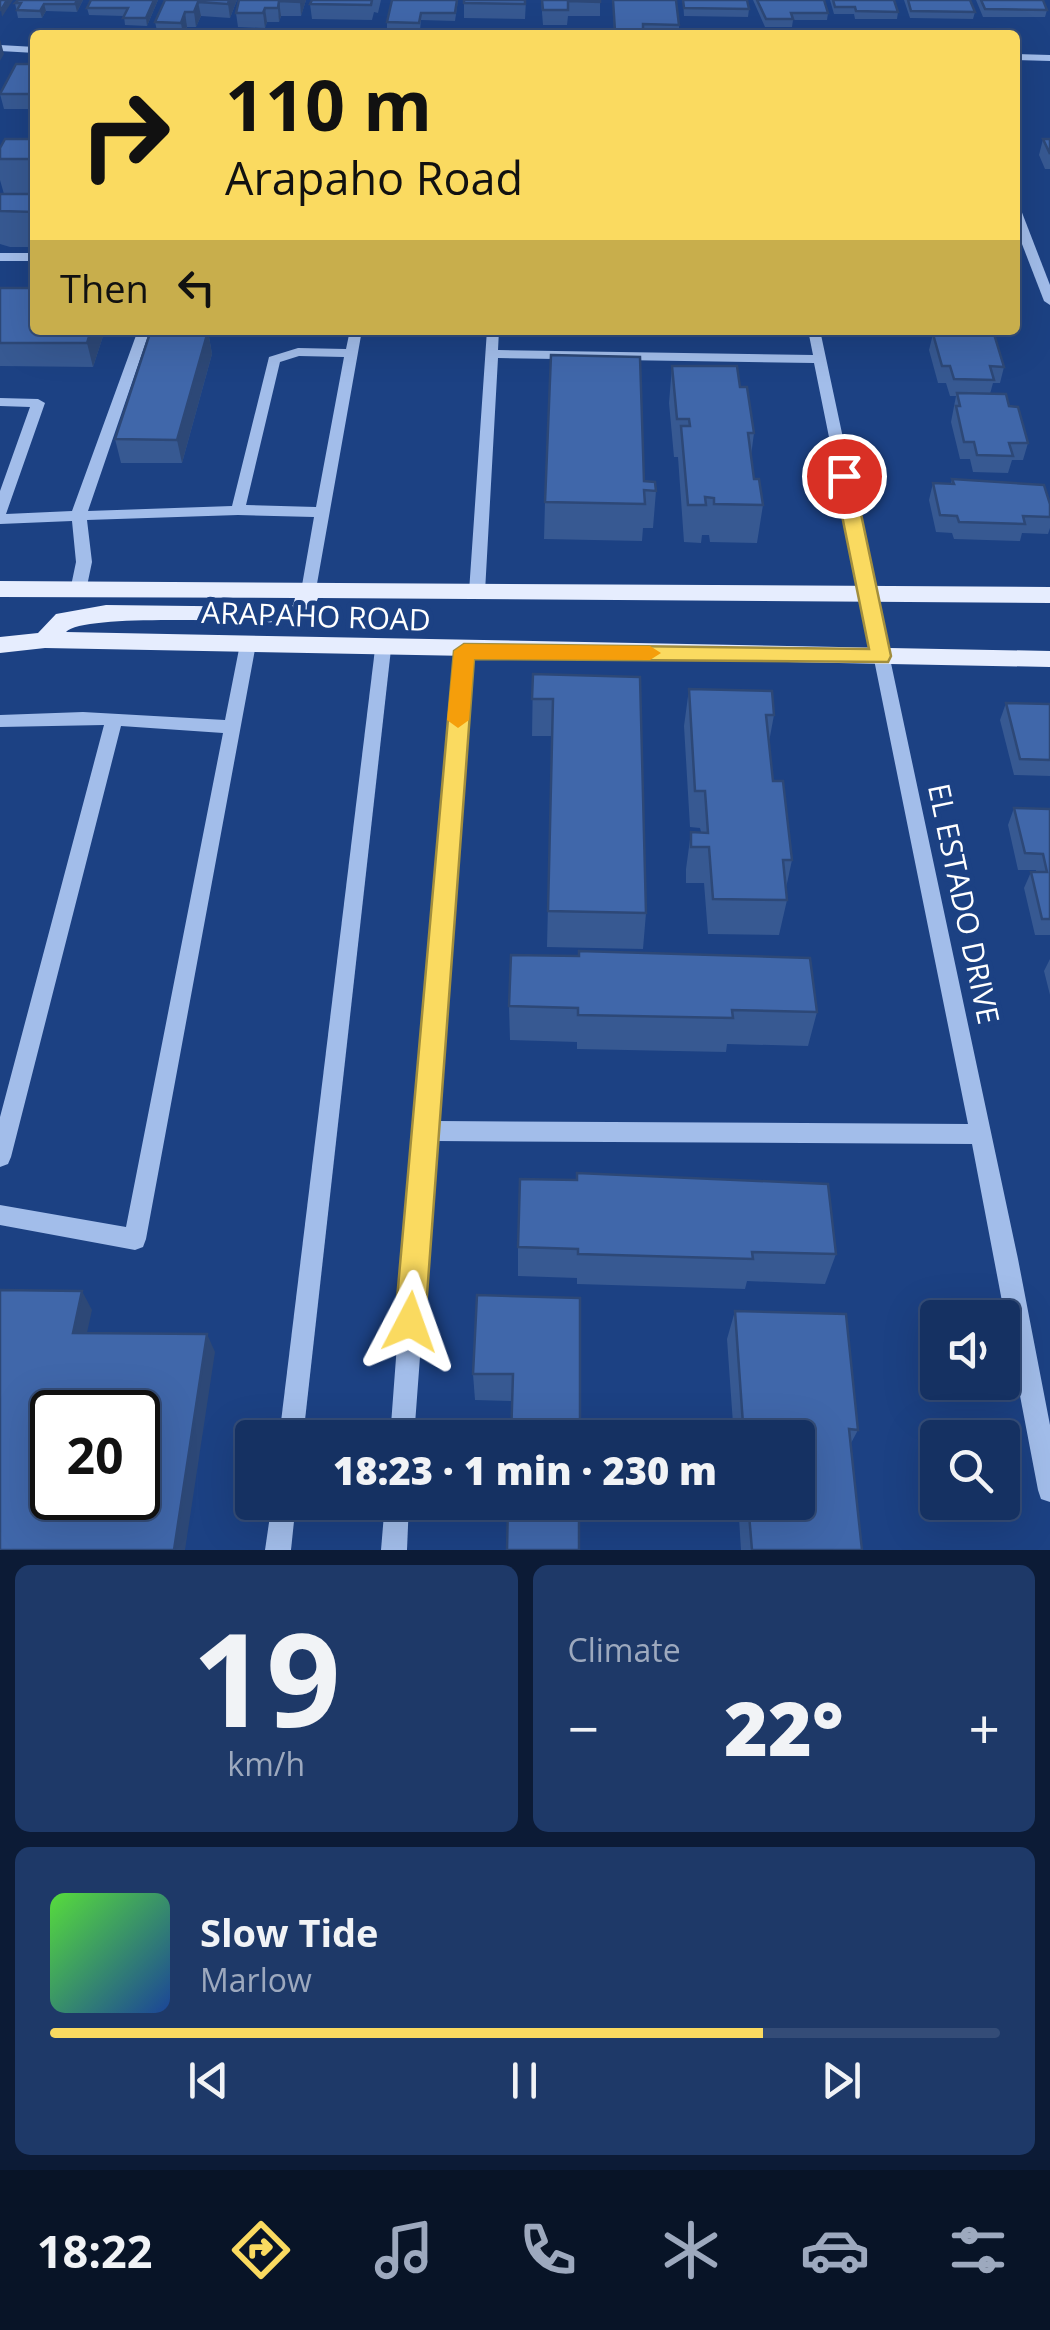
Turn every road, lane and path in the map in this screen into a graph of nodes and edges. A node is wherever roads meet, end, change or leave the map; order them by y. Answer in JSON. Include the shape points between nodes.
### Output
{"nodes":[{"id":1,"x":0,"y":48,"type":"edge"},
{"id":2,"x":30,"y":50,"type":"edge"},
{"id":3,"x":1020,"y":58,"type":"edge"},
{"id":4,"x":1050,"y":58,"type":"edge"},
{"id":5,"x":1020,"y":219,"type":"edge"},
{"id":6,"x":0,"y":257,"type":"edge"},
{"id":7,"x":30,"y":258,"type":"edge"},
{"id":8,"x":1043,"y":260,"type":"edge"},
{"id":9,"x":1050,"y":301,"type":"edge"},
{"id":10,"x":142,"y":335,"type":"edge"},
{"id":11,"x":355,"y":335,"type":"edge"},
{"id":12,"x":493,"y":335,"type":"edge"},
{"id":13,"x":815,"y":335,"type":"edge"},
{"id":14,"x":353,"y":353,"type":"junction"},
{"id":15,"x":492,"y":354,"type":"junction"},
{"id":16,"x":819,"y":359,"type":"junction"},
{"id":17,"x":0,"y":402,"type":"edge"},
{"id":18,"x":238,"y":510,"type":"junction"},
{"id":19,"x":322,"y":512,"type":"junction"},
{"id":20,"x":79,"y":514,"type":"junction"},
{"id":21,"x":0,"y":516,"type":"edge"},
{"id":22,"x":78,"y":586,"type":"junction"},
{"id":23,"x":0,"y":589,"type":"edge"},
{"id":24,"x":309,"y":591,"type":"junction"},
{"id":25,"x":476,"y":592,"type":"junction"},
{"id":26,"x":868,"y":593,"type":"junction"},
{"id":27,"x":1050,"y":595,"type":"edge"},
{"id":28,"x":45,"y":640,"type":"junction"},
{"id":29,"x":248,"y":644,"type":"junction"},
{"id":30,"x":0,"y":645,"type":"edge"},
{"id":31,"x":383,"y":649,"type":"junction"},
{"id":32,"x":464,"y":651,"type":"junction"},
{"id":33,"x":881,"y":656,"type":"junction"},
{"id":34,"x":1050,"y":660,"type":"edge"},
{"id":35,"x":114,"y":720,"type":"junction"},
{"id":36,"x":0,"y":722,"type":"edge"},
{"id":37,"x":233,"y":727,"type":"junction"},
{"id":38,"x":424,"y":1131,"type":"junction"},
{"id":39,"x":981,"y":1134,"type":"junction"},
{"id":40,"x":0,"y":1157,"type":"edge"},
{"id":41,"x":0,"y":1215,"type":"edge"},
{"id":42,"x":294,"y":1420,"type":"edge"},
{"id":43,"x":403,"y":1420,"type":"edge"},
{"id":44,"x":1050,"y":1490,"type":"edge"},
{"id":45,"x":282,"y":1520,"type":"edge"},
{"id":46,"x":396,"y":1520,"type":"edge"},
{"id":47,"x":278,"y":1550,"type":"edge"},
{"id":48,"x":394,"y":1550,"type":"edge"}],
"edges":[{"from":1,"to":2,"type":"street"},
{"from":3,"to":4,"type":"street"},
{"from":5,"to":8,"type":"street"},
{"from":6,"to":7,"type":"street"},
{"from":8,"to":9,"type":"street"},
{"from":10,"to":20,"type":"street"},
{"from":11,"to":14,"type":"street"},
{"from":12,"to":15,"type":"street"},
{"from":13,"to":16,"type":"street","name":"EL ESTADO DRIVE"},
{"from":14,"to":18,"type":"street","via":[[298,352],[274,360]]},
{"from":14,"to":19,"type":"street"},
{"from":15,"to":16,"type":"street"},
{"from":15,"to":25,"type":"street"},
{"from":16,"to":26,"type":"street","name":"EL ESTADO DRIVE"},
{"from":17,"to":21,"type":"street","via":[[38,403]]},
{"from":18,"to":19,"type":"street"},
{"from":18,"to":20,"type":"street"},
{"from":19,"to":24,"type":"street"},
{"from":20,"to":21,"type":"street"},
{"from":20,"to":22,"type":"street","via":[[84,562]]},
{"from":22,"to":23,"type":"main road","name":"ARAPAHO ROAD"},
{"from":22,"to":24,"type":"main road","name":"ARAPAHO ROAD"},
{"from":24,"to":25,"type":"main road","name":"ARAPAHO ROAD"},
{"from":24,"to":28,"type":"main road","via":[[302,610],[288,614],[106,613],[64,620]]},
{"from":25,"to":26,"type":"main road","name":"ARAPAHO ROAD"},
{"from":26,"to":27,"type":"main road","name":"ARAPAHO ROAD"},
{"from":26,"to":33,"type":"street","name":"EL ESTADO DRIVE"},
{"from":28,"to":29,"type":"main road","name":"ARAPAHO ROAD"},
{"from":28,"to":30,"type":"main road","name":"ARAPAHO ROAD"},
{"from":29,"to":31,"type":"main road","name":"ARAPAHO ROAD"},
{"from":29,"to":37,"type":"street"},
{"from":31,"to":32,"type":"main road","name":"ARAPAHO ROAD"},
{"from":31,"to":42,"type":"street"},
{"from":32,"to":33,"type":"main road","name":"ARAPAHO ROAD"},
{"from":32,"to":38,"type":"street"},
{"from":33,"to":34,"type":"main road","name":"ARAPAHO ROAD"},
{"from":33,"to":39,"type":"street","name":"EL ESTADO DRIVE"},
{"from":35,"to":36,"type":"street"},
{"from":35,"to":37,"type":"street"},
{"from":35,"to":40,"type":"street"},
{"from":37,"to":41,"type":"street","via":[[135,1239]]},
{"from":38,"to":39,"type":"street"},
{"from":38,"to":43,"type":"street"},
{"from":39,"to":44,"type":"street","name":"EL ESTADO DRIVE"},
{"from":45,"to":47,"type":"street"},
{"from":46,"to":48,"type":"street"}]}
